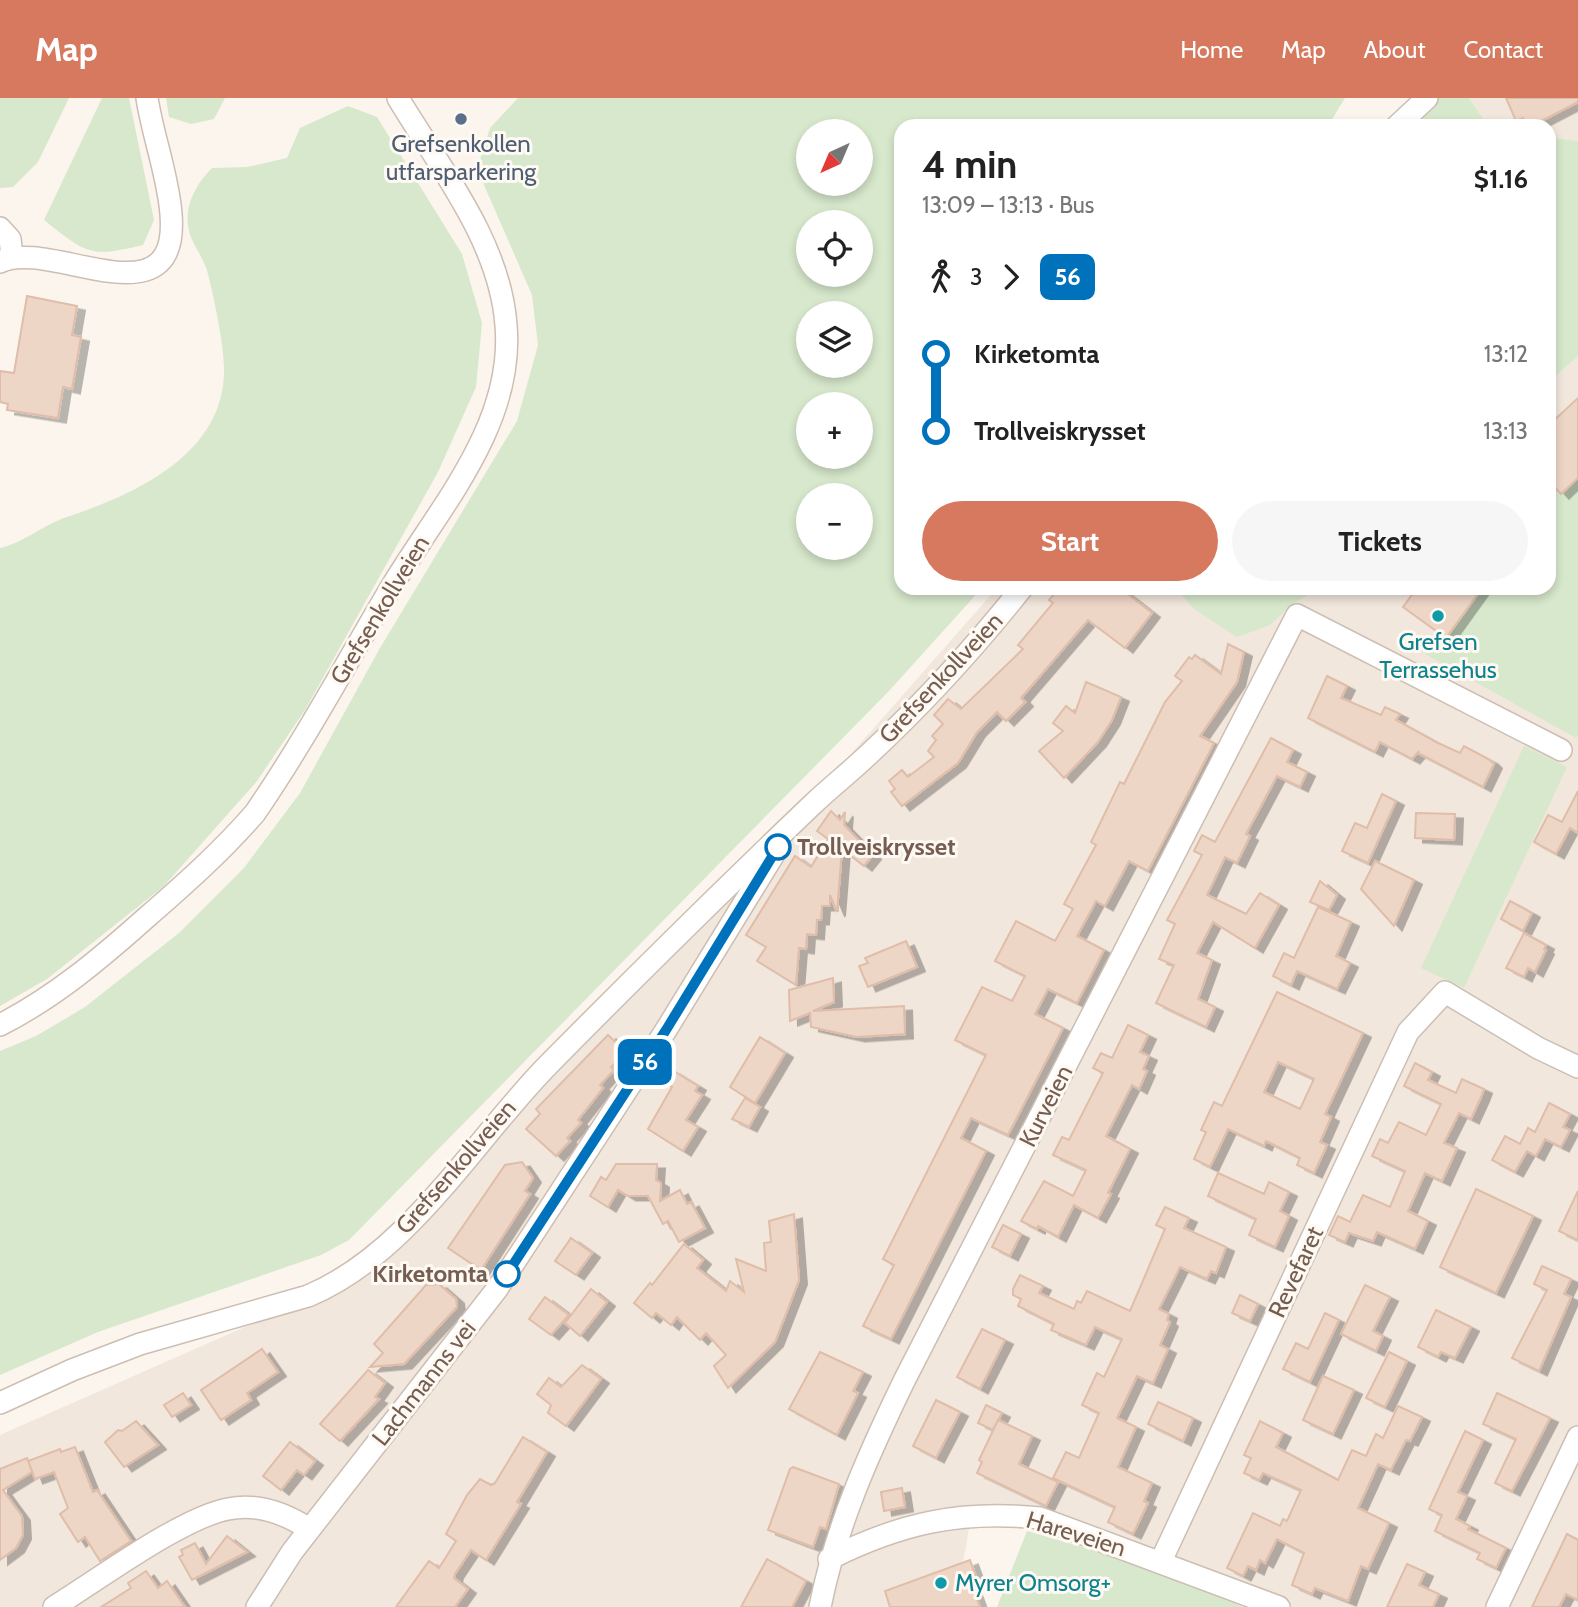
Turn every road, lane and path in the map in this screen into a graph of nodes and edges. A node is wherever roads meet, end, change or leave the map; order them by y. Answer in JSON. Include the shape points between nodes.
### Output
{"nodes":[{"id":1,"x":147,"y":98,"type":"edge"},
{"id":2,"x":398,"y":98,"type":"edge"},
{"id":3,"x":1427,"y":98,"type":"edge"},
{"id":4,"x":1404,"y":119,"type":"edge"},
{"id":5,"x":0,"y":229,"type":"edge"},
{"id":6,"x":6,"y":259,"type":"edge"},
{"id":7,"x":1017,"y":595,"type":"edge"},
{"id":8,"x":1561,"y":750,"type":"dead end"},
{"id":9,"x":742,"y":888,"type":"junction"},
{"id":10,"x":0,"y":1025,"type":"edge"},
{"id":11,"x":1578,"y":1066,"type":"edge"},
{"id":12,"x":0,"y":1403,"type":"edge"},
{"id":13,"x":1578,"y":1437,"type":"edge"},
{"id":14,"x":309,"y":1530,"type":"junction"},
{"id":15,"x":829,"y":1559,"type":"junction"},
{"id":16,"x":1161,"y":1561,"type":"junction"},
{"id":17,"x":54,"y":1607,"type":"edge"},
{"id":18,"x":257,"y":1607,"type":"edge"},
{"id":19,"x":820,"y":1607,"type":"edge"},
{"id":20,"x":1279,"y":1607,"type":"edge"},
{"id":21,"x":1497,"y":1607,"type":"edge"}],
"edges":[{"from":1,"to":6,"type":"street","via":[[171,215],[169,240],[159,261],[144,270],[120,274],[38,256]]},
{"from":2,"to":10,"type":"street","name":"Grefsenkollveien","via":[[478,233],[500,288],[507,326],[505,370],[480,445],[255,813],[216,857],[99,959],[48,998]]},
{"from":3,"to":4,"type":"street"},
{"from":5,"to":6,"type":"street","via":[[10,239]]},
{"from":7,"to":9,"type":"street","name":"Grefsenkollveien","via":[[916,708],[810,806]]},
{"from":8,"to":15,"type":"street","name":"Kurveien","via":[[1297,615],[905,1379],[862,1469]]},
{"from":9,"to":12,"type":"street","name":"Grefsenkollveien","via":[[520,1093],[398,1235],[360,1265],[307,1296],[151,1340]]},
{"from":9,"to":14,"type":"street","name":"Lachmanns vei","via":[[497,1289]]},
{"from":11,"to":16,"type":"street","name":"Revefaret","via":[[1538,1048],[1445,992],[1408,1032]]},
{"from":13,"to":21,"type":"street"},
{"from":14,"to":17,"type":"street","via":[[275,1511],[228,1509],[188,1525]]},
{"from":14,"to":18,"type":"street","name":"Lachmanns vei"},
{"from":15,"to":16,"type":"street","name":"Hareveien","via":[[876,1535],[936,1520],[1004,1514],[1040,1518]]},
{"from":15,"to":19,"type":"street","name":"Kurveien"},
{"from":16,"to":20,"type":"street","name":"Hareveien"}]}
